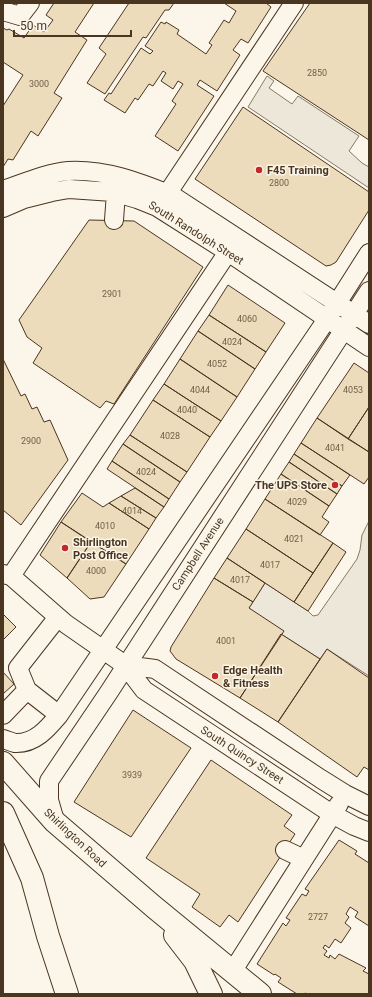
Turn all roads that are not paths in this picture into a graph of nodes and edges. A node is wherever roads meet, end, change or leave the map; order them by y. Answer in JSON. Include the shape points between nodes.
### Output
{"nodes":[{"id":1,"x":30,"y":3,"type":"edge"},
{"id":2,"x":294,"y":3,"type":"edge"},
{"id":3,"x":3,"y":11,"type":"edge"},
{"id":4,"x":3,"y":190,"type":"edge"},
{"id":5,"x":116,"y":193,"type":"junction"},
{"id":6,"x":167,"y":194,"type":"junction"},
{"id":7,"x":3,"y":208,"type":"edge"},
{"id":8,"x":114,"y":220,"type":"dead end"},
{"id":9,"x":233,"y":245,"type":"junction"},
{"id":10,"x":369,"y":253,"type":"edge"},
{"id":11,"x":369,"y":291,"type":"edge"},
{"id":12,"x":337,"y":302,"type":"junction"},
{"id":13,"x":354,"y":313,"type":"junction"},
{"id":14,"x":327,"y":318,"type":"junction"},
{"id":15,"x":369,"y":324,"type":"edge"},
{"id":16,"x":344,"y":329,"type":"junction"},
{"id":17,"x":369,"y":346,"type":"edge"},
{"id":18,"x":3,"y":558,"type":"edge"},
{"id":19,"x":7,"y":575,"type":"edge"},
{"id":20,"x":58,"y":617,"type":"junction"},
{"id":21,"x":103,"y":650,"type":"junction"},
{"id":22,"x":125,"y":665,"type":"junction"},
{"id":23,"x":27,"y":690,"type":"junction"},
{"id":24,"x":3,"y":715,"type":"edge"},
{"id":25,"x":59,"y":715,"type":"junction"},
{"id":26,"x":3,"y":739,"type":"edge"},
{"id":27,"x":3,"y":763,"type":"edge"},
{"id":28,"x":345,"y":794,"type":"junction"},
{"id":29,"x":369,"y":806,"type":"edge"},
{"id":30,"x":3,"y":814,"type":"edge"},
{"id":31,"x":332,"y":814,"type":"junction"},
{"id":32,"x":55,"y":822,"type":"junction"},
{"id":33,"x":369,"y":832,"type":"edge"},
{"id":34,"x":285,"y":850,"type":"dead end"},
{"id":35,"x":304,"y":859,"type":"junction"},
{"id":36,"x":154,"y":907,"type":"junction"},
{"id":37,"x":232,"y":972,"type":"junction"},
{"id":38,"x":68,"y":994,"type":"edge"},
{"id":39,"x":211,"y":994,"type":"edge"},
{"id":40,"x":260,"y":994,"type":"edge"}],
"edges":[{"from":1,"to":3,"type":"street","via":[[20,16]]},
{"from":2,"to":6,"type":"street","via":[[267,55]]},
{"from":4,"to":6,"type":"street","name":"South Randolph Street","via":[[63,172],[94,172],[141,183]]},
{"from":5,"to":7,"type":"street","name":"South Randolph Street","via":[[69,189]]},
{"from":5,"to":8,"type":"street"},
{"from":5,"to":9,"type":"street","name":"South Randolph Street","via":[[157,207]]},
{"from":6,"to":9,"type":"street","name":"South Randolph Street","via":[[189,206]]},
{"from":9,"to":12,"type":"street","name":"South Randolph Street"},
{"from":9,"to":14,"type":"street","name":"South Randolph Street"},
{"from":9,"to":19,"type":"street"},
{"from":10,"to":12,"type":"street"},
{"from":11,"to":13,"type":"street","name":"Campbell Avenue"},
{"from":12,"to":13,"type":"street","name":"South Randolph Street"},
{"from":12,"to":14,"type":"street"},
{"from":13,"to":15,"type":"street","name":"South Randolph Street"},
{"from":13,"to":16,"type":"street","name":"Campbell Avenue"},
{"from":14,"to":16,"type":"street","name":"South Randolph Street"},
{"from":14,"to":21,"type":"street"},
{"from":16,"to":17,"type":"street","name":"South Randolph Street"},
{"from":16,"to":22,"type":"street","name":"Campbell Avenue"},
{"from":18,"to":19,"type":"street"},
{"from":19,"to":20,"type":"street","name":"South Quincy Street"},
{"from":20,"to":21,"type":"street","name":"South Quincy Street"},
{"from":20,"to":23,"type":"street","via":[[18,668]]},
{"from":21,"to":22,"type":"street","name":"South Quincy Street"},
{"from":21,"to":25,"type":"street"},
{"from":22,"to":28,"type":"street","name":"South Quincy Street","via":[[155,670]]},
{"from":22,"to":31,"type":"street","name":"South Quincy Street","via":[[144,690]]},
{"from":22,"to":32,"type":"street","name":"Campbell Avenue","via":[[49,781],[49,800]]},
{"from":23,"to":24,"type":"street"},
{"from":23,"to":25,"type":"street"},
{"from":25,"to":26,"type":"street","via":[[47,730],[32,740],[15,743]]},
{"from":27,"to":32,"type":"main road","name":"Shirlington Road"},
{"from":28,"to":29,"type":"street","name":"South Quincy Street"},
{"from":28,"to":31,"type":"street"},
{"from":30,"to":38,"type":"main road","via":[[32,878]]},
{"from":31,"to":33,"type":"street","name":"South Quincy Street"},
{"from":31,"to":35,"type":"street"},
{"from":32,"to":36,"type":"main road","name":"Shirlington Road"},
{"from":34,"to":35,"type":"street"},
{"from":35,"to":37,"type":"street"},
{"from":36,"to":37,"type":"main road","name":"Shirlington Road"},
{"from":36,"to":39,"type":"main road","name":"Shirlington Road","via":[[195,961]]},
{"from":37,"to":40,"type":"main road","name":"Shirlington Road"}]}
